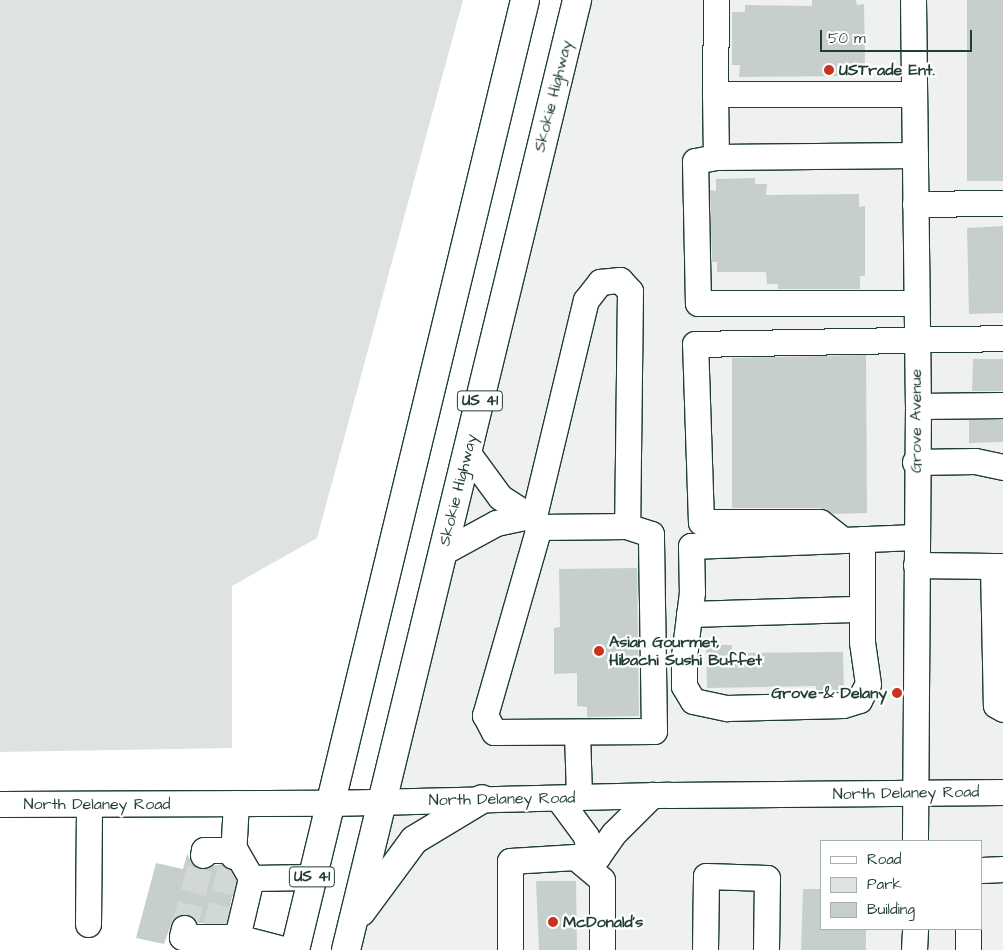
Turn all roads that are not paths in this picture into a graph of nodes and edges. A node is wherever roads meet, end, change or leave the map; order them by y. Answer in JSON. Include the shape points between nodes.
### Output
{"nodes":[{"id":1,"x":525,"y":0,"type":"edge"},
{"id":2,"x":577,"y":0,"type":"edge"},
{"id":3,"x":716,"y":0,"type":"edge"},
{"id":4,"x":913,"y":0,"type":"edge"},
{"id":5,"x":715,"y":94,"type":"junction"},
{"id":6,"x":914,"y":94,"type":"junction"},
{"id":7,"x":915,"y":155,"type":"junction"},
{"id":8,"x":716,"y":156,"type":"junction"},
{"id":9,"x":1003,"y":203,"type":"edge"},
{"id":10,"x":915,"y":204,"type":"junction"},
{"id":11,"x":915,"y":304,"type":"junction"},
{"id":12,"x":1003,"y":338,"type":"edge"},
{"id":13,"x":915,"y":340,"type":"junction"},
{"id":14,"x":1003,"y":405,"type":"edge"},
{"id":15,"x":918,"y":406,"type":"junction"},
{"id":16,"x":467,"y":452,"type":"junction"},
{"id":17,"x":915,"y":462,"type":"junction"},
{"id":18,"x":1003,"y":467,"type":"edge"},
{"id":19,"x":533,"y":521,"type":"junction"},
{"id":20,"x":627,"y":526,"type":"junction"},
{"id":21,"x":916,"y":537,"type":"junction"},
{"id":22,"x":852,"y":540,"type":"junction"},
{"id":23,"x":443,"y":552,"type":"junction"},
{"id":24,"x":916,"y":565,"type":"junction"},
{"id":25,"x":998,"y":566,"type":"edge"},
{"id":26,"x":862,"y":609,"type":"junction"},
{"id":27,"x":688,"y":614,"type":"junction"},
{"id":28,"x":1003,"y":709,"type":"edge"},
{"id":29,"x":577,"y":732,"type":"junction"},
{"id":30,"x":1003,"y":792,"type":"edge"},
{"id":31,"x":916,"y":793,"type":"junction"},
{"id":32,"x":652,"y":795,"type":"junction"},
{"id":33,"x":568,"y":797,"type":"junction"},
{"id":34,"x":482,"y":800,"type":"junction"},
{"id":35,"x":383,"y":802,"type":"junction"},
{"id":36,"x":330,"y":803,"type":"junction"},
{"id":37,"x":0,"y":804,"type":"edge"},
{"id":38,"x":89,"y":804,"type":"junction"},
{"id":39,"x":236,"y":804,"type":"junction"},
{"id":40,"x":915,"y":840,"type":"edge"},
{"id":41,"x":234,"y":853,"type":"junction"},
{"id":42,"x":203,"y":855,"type":"dead end"},
{"id":43,"x":586,"y":865,"type":"junction"},
{"id":44,"x":1003,"y":869,"type":"edge"},
{"id":45,"x":983,"y":870,"type":"edge"},
{"id":46,"x":312,"y":877,"type":"junction"},
{"id":47,"x":251,"y":878,"type":"junction"},
{"id":48,"x":352,"y":923,"type":"junction"},
{"id":49,"x":88,"y":924,"type":"dead end"},
{"id":50,"x":184,"y":928,"type":"dead end"},
{"id":51,"x":914,"y":930,"type":"edge"},
{"id":52,"x":968,"y":930,"type":"edge"},
{"id":53,"x":221,"y":934,"type":"junction"},
{"id":54,"x":287,"y":950,"type":"edge"},
{"id":55,"x":295,"y":950,"type":"edge"},
{"id":56,"x":346,"y":950,"type":"edge"},
{"id":57,"x":510,"y":950,"type":"edge"},
{"id":58,"x":602,"y":950,"type":"edge"},
{"id":59,"x":705,"y":950,"type":"edge"},
{"id":60,"x":766,"y":950,"type":"edge"},
{"id":61,"x":914,"y":950,"type":"edge"},
{"id":62,"x":968,"y":950,"type":"edge"}],
"edges":[{"from":1,"to":36,"type":"highway","number":"US 41"},
{"from":2,"to":16,"type":"highway","name":"Skokie Highway","number":"US 41"},
{"from":3,"to":5,"type":"street"},
{"from":4,"to":6,"type":"street","name":"Grove Avenue"},
{"from":5,"to":6,"type":"street"},
{"from":5,"to":8,"type":"street"},
{"from":6,"to":7,"type":"street","name":"Grove Avenue"},
{"from":7,"to":8,"type":"street"},
{"from":7,"to":10,"type":"street","name":"Grove Avenue"},
{"from":8,"to":11,"type":"street","via":[[695,162],[698,303]]},
{"from":9,"to":10,"type":"street"},
{"from":10,"to":11,"type":"street","name":"Grove Avenue"},
{"from":11,"to":13,"type":"street","name":"Grove Avenue"},
{"from":12,"to":13,"type":"street"},
{"from":13,"to":15,"type":"street","name":"Grove Avenue"},
{"from":13,"to":22,"type":"street","via":[[695,344],[701,522],[820,522]]},
{"from":14,"to":15,"type":"street"},
{"from":15,"to":17,"type":"street","name":"Grove Avenue"},
{"from":16,"to":19,"type":"street","via":[[500,497]]},
{"from":16,"to":23,"type":"highway","name":"Skokie Highway","number":"US 41"},
{"from":17,"to":18,"type":"street","via":[[975,461]]},
{"from":17,"to":21,"type":"street","name":"Grove Avenue"},
{"from":19,"to":20,"type":"street"},
{"from":19,"to":20,"type":"street","via":[[586,300],[600,282],[620,280],[630,291]]},
{"from":19,"to":23,"type":"street","via":[[496,523]]},
{"from":19,"to":29,"type":"street","via":[[485,715],[494,732]]},
{"from":20,"to":29,"type":"street","via":[[651,534],[654,731]]},
{"from":21,"to":22,"type":"street"},
{"from":21,"to":24,"type":"street","name":"Grove Avenue"},
{"from":22,"to":26,"type":"street"},
{"from":22,"to":27,"type":"street","via":[[691,546],[692,592]]},
{"from":23,"to":35,"type":"highway","name":"Skokie Highway","number":"US 41"},
{"from":24,"to":25,"type":"street"},
{"from":24,"to":31,"type":"street","name":"Grove Avenue"},
{"from":25,"to":28,"type":"street","via":[[996,705]]},
{"from":26,"to":27,"type":"street"},
{"from":26,"to":27,"type":"street","via":[[862,642],[868,684],[859,700],[843,705],[726,708],[694,700],[684,686]]},
{"from":29,"to":33,"type":"street"},
{"from":30,"to":31,"type":"street","name":"North Delaney Road"},
{"from":31,"to":32,"type":"street","name":"North Delaney Road"},
{"from":31,"to":40,"type":"street","name":"Grove Avenue"},
{"from":32,"to":33,"type":"street","name":"North Delaney Road"},
{"from":32,"to":43,"type":"street","via":[[614,833],[597,857]]},
{"from":33,"to":34,"type":"street","name":"North Delaney Road"},
{"from":33,"to":43,"type":"street","via":[[586,836]]},
{"from":34,"to":35,"type":"street","name":"North Delaney Road"},
{"from":34,"to":48,"type":"highway","via":[[414,840]]},
{"from":35,"to":36,"type":"street","name":"North Delaney Road"},
{"from":35,"to":48,"type":"highway","name":"Skokie Highway","number":"US 41"},
{"from":36,"to":39,"type":"street","name":"North Delaney Road"},
{"from":36,"to":46,"type":"highway","number":"US 41"},
{"from":37,"to":38,"type":"street","name":"North Delaney Road"},
{"from":38,"to":39,"type":"street","name":"North Delaney Road"},
{"from":38,"to":49,"type":"street"},
{"from":39,"to":41,"type":"street"},
{"from":41,"to":42,"type":"street","via":[[204,850]]},
{"from":41,"to":47,"type":"street"},
{"from":43,"to":57,"type":"street","via":[[575,857],[510,861]]},
{"from":43,"to":58,"type":"street","via":[[602,880]]},
{"from":44,"to":45,"type":"street"},
{"from":46,"to":47,"type":"street"},
{"from":46,"to":55,"type":"highway","number":"US 41"},
{"from":47,"to":53,"type":"street"},
{"from":48,"to":56,"type":"highway","name":"Skokie Highway","number":"US 41"},
{"from":50,"to":53,"type":"street","via":[[182,937]]},
{"from":51,"to":61,"type":"street"},
{"from":52,"to":62,"type":"street"},
{"from":53,"to":54,"type":"street"},
{"from":59,"to":60,"type":"street","via":[[706,876],[767,878]]}]}
